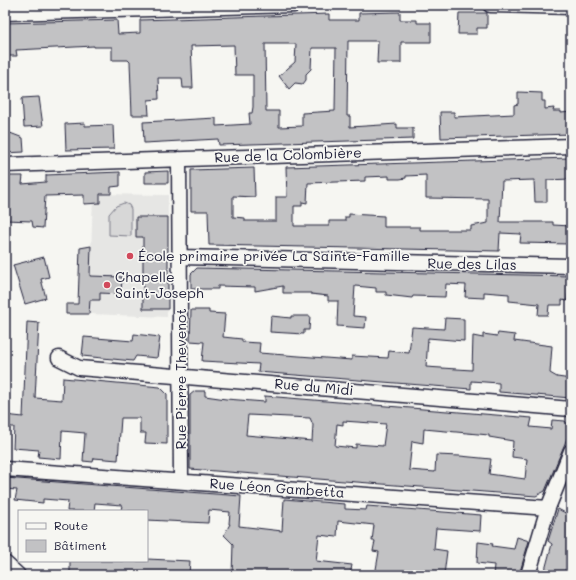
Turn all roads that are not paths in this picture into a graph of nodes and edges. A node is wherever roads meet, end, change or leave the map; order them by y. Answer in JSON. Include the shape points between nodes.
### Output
{"nodes":[{"id":1,"x":294,"y":5,"type":"edge"},
{"id":2,"x":490,"y":5,"type":"edge"},
{"id":3,"x":571,"y":6,"type":"edge"},
{"id":4,"x":5,"y":13,"type":"edge"},
{"id":5,"x":571,"y":146,"type":"edge"},
{"id":6,"x":179,"y":159,"type":"junction"},
{"id":7,"x":5,"y":165,"type":"edge"},
{"id":8,"x":180,"y":257,"type":"junction"},
{"id":9,"x":571,"y":266,"type":"edge"},
{"id":10,"x":59,"y":358,"type":"dead end"},
{"id":11,"x":181,"y":376,"type":"junction"},
{"id":12,"x":571,"y":409,"type":"edge"},
{"id":13,"x":571,"y":451,"type":"edge"},
{"id":14,"x":5,"y":469,"type":"edge"},
{"id":15,"x":181,"y":480,"type":"junction"},
{"id":16,"x":548,"y":508,"type":"junction"},
{"id":17,"x":5,"y":563,"type":"edge"},
{"id":18,"x":18,"y":575,"type":"edge"},
{"id":19,"x":528,"y":575,"type":"edge"}],
"edges":[{"from":1,"to":4,"type":"street"},
{"from":2,"to":3,"type":"street"},
{"from":5,"to":6,"type":"street","name":"Rue de la Colombière"},
{"from":6,"to":7,"type":"street","name":"Rue de la Colombière"},
{"from":6,"to":8,"type":"street","name":"Rue Pierre Thevenot"},
{"from":8,"to":9,"type":"street","name":"Rue des Lilas"},
{"from":8,"to":11,"type":"street","name":"Rue Pierre Thevenot"},
{"from":10,"to":11,"type":"street","name":"Rue du Midi","via":[[79,368]]},
{"from":11,"to":12,"type":"street","name":"Rue du Midi"},
{"from":11,"to":15,"type":"street","name":"Rue Pierre Thevenot"},
{"from":13,"to":16,"type":"street"},
{"from":14,"to":15,"type":"street","name":"Rue Léon Gambetta"},
{"from":15,"to":16,"type":"street","name":"Rue Léon Gambetta"},
{"from":16,"to":19,"type":"street"},
{"from":17,"to":18,"type":"street"}]}
